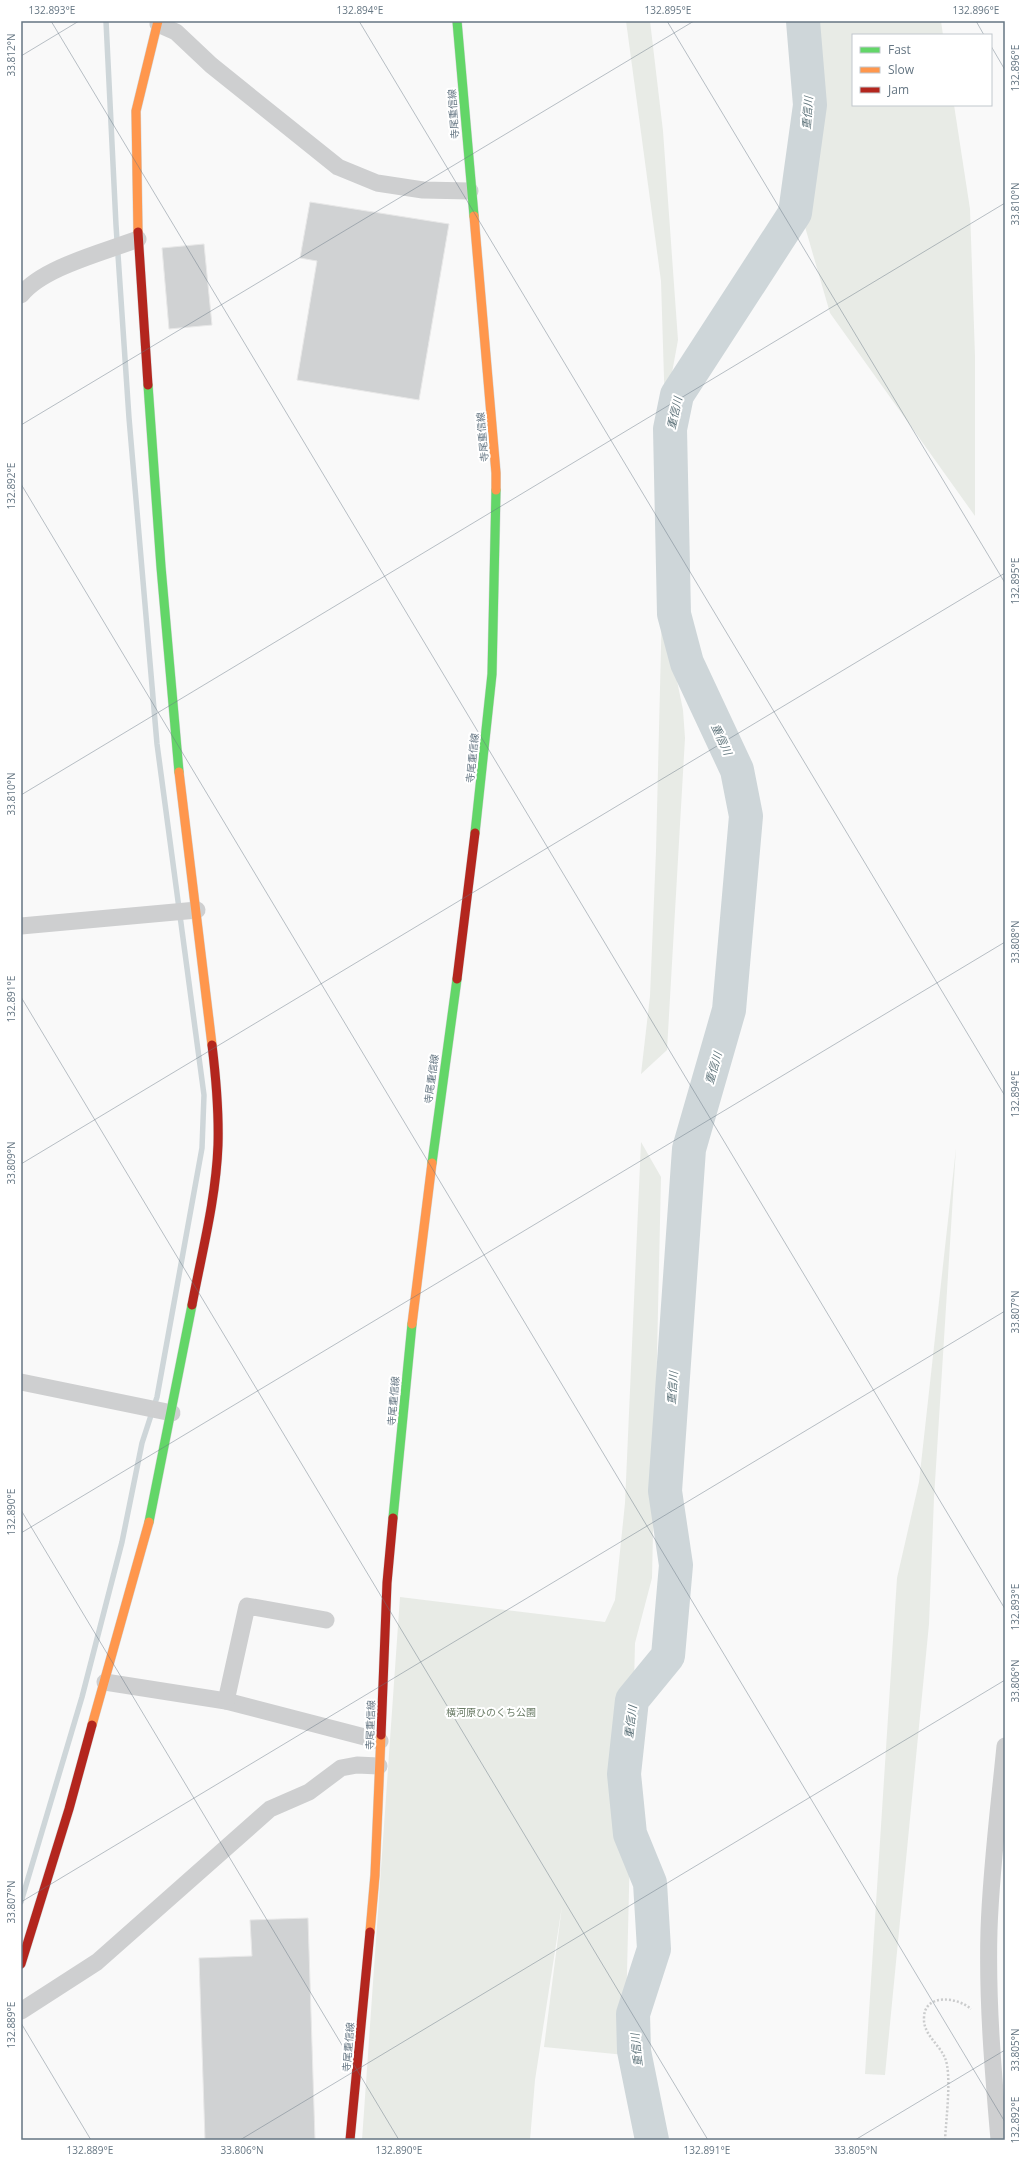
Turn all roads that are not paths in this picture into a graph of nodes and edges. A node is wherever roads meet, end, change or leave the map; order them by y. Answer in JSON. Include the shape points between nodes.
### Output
{"nodes":[{"id":1,"x":457,"y":21,"type":"edge"},
{"id":2,"x":158,"y":22,"type":"edge"},
{"id":3,"x":470,"y":191,"type":"junction"},
{"id":4,"x":138,"y":239,"type":"junction"},
{"id":5,"x":21,"y":295,"type":"edge"},
{"id":6,"x":197,"y":910,"type":"junction"},
{"id":7,"x":21,"y":926,"type":"edge"},
{"id":8,"x":21,"y":1382,"type":"edge"},
{"id":9,"x":172,"y":1413,"type":"junction"},
{"id":10,"x":326,"y":1620,"type":"dead end"},
{"id":11,"x":105,"y":1682,"type":"junction"},
{"id":12,"x":226,"y":1701,"type":"junction"},
{"id":13,"x":380,"y":1741,"type":"junction"},
{"id":14,"x":1005,"y":1746,"type":"edge"},
{"id":15,"x":379,"y":1766,"type":"junction"},
{"id":16,"x":21,"y":1964,"type":"edge"},
{"id":17,"x":21,"y":2011,"type":"edge"},
{"id":18,"x":350,"y":2140,"type":"edge"},
{"id":19,"x":999,"y":2140,"type":"edge"}],
"edges":[{"from":1,"to":3,"type":"main road","name":"寺尾重信線"},
{"from":2,"to":3,"type":"street","via":[[176,32],[211,65],[338,167],[377,183],[423,190]]},
{"from":2,"to":4,"type":"main road","via":[[136,111]]},
{"from":3,"to":13,"type":"main road","name":"寺尾重信線","via":[[496,473],[492,674],[470,885],[414,1288],[386,1583]]},
{"from":4,"to":5,"type":"street","via":[[56,270],[40,278]]},
{"from":4,"to":6,"type":"main road","via":[[161,567],[181,799]]},
{"from":6,"to":7,"type":"street"},
{"from":6,"to":9,"type":"main road","via":[[218,1099],[218,1146],[213,1194]]},
{"from":8,"to":9,"type":"street"},
{"from":9,"to":11,"type":"main road","via":[[152,1512]]},
{"from":10,"to":12,"type":"street","via":[[247,1606]]},
{"from":11,"to":12,"type":"street"},
{"from":11,"to":16,"type":"main road"},
{"from":12,"to":13,"type":"street"},
{"from":13,"to":15,"type":"main road","name":"寺尾重信線"},
{"from":14,"to":19,"type":"street","via":[[992,1866],[989,1931],[990,2028]]},
{"from":15,"to":17,"type":"street","via":[[357,1765],[341,1768],[309,1792],[270,1809],[97,1962]]},
{"from":15,"to":18,"type":"main road","name":"寺尾重信線","via":[[375,1875]]}]}
